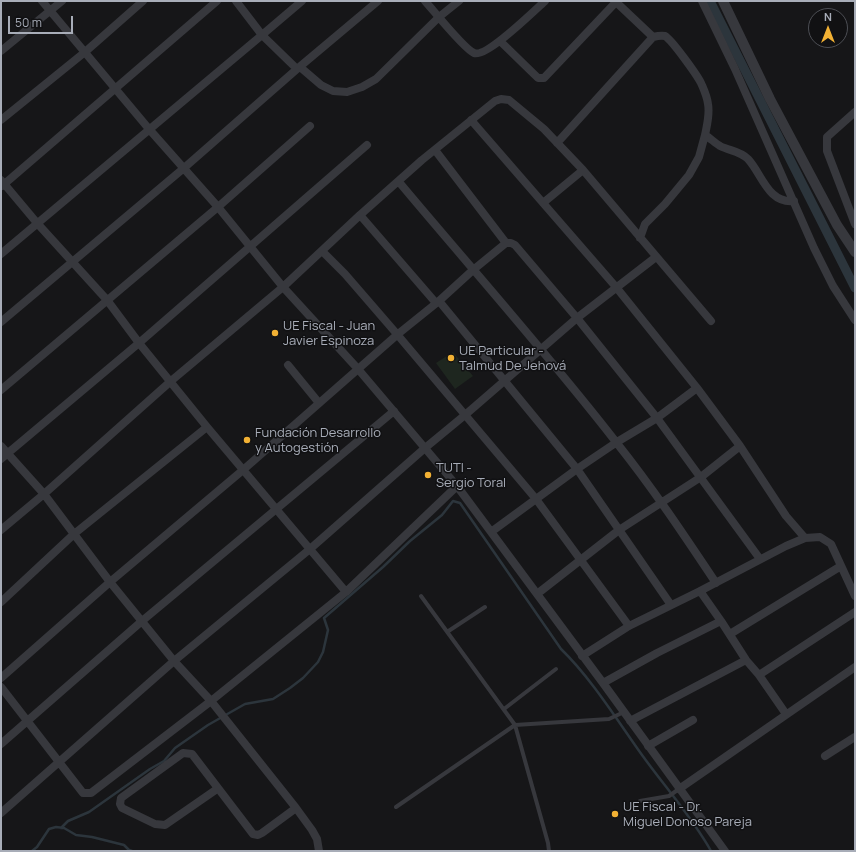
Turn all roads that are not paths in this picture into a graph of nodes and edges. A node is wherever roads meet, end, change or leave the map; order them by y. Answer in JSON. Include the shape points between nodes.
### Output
{"nodes":[{"id":1,"x":42,"y":1,"type":"edge"},
{"id":2,"x":62,"y":1,"type":"edge"},
{"id":3,"x":143,"y":1,"type":"edge"},
{"id":4,"x":217,"y":1,"type":"edge"},
{"id":5,"x":236,"y":1,"type":"edge"},
{"id":6,"x":302,"y":1,"type":"edge"},
{"id":7,"x":378,"y":1,"type":"edge"},
{"id":8,"x":425,"y":1,"type":"edge"},
{"id":9,"x":459,"y":1,"type":"edge"},
{"id":10,"x":545,"y":1,"type":"edge"},
{"id":11,"x":702,"y":1,"type":"edge"},
{"id":12,"x":723,"y":1,"type":"edge"},
{"id":13,"x":616,"y":2,"type":"edge"},
{"id":14,"x":51,"y":10,"type":"junction"},
{"id":15,"x":439,"y":17,"type":"junction"},
{"id":16,"x":262,"y":35,"type":"junction"},
{"id":17,"x":653,"y":37,"type":"junction"},
{"id":18,"x":500,"y":41,"type":"junction"},
{"id":19,"x":1,"y":52,"type":"edge"},
{"id":20,"x":85,"y":52,"type":"junction"},
{"id":21,"x":298,"y":68,"type":"junction"},
{"id":22,"x":115,"y":88,"type":"junction"},
{"id":23,"x":855,"y":112,"type":"edge"},
{"id":24,"x":1,"y":120,"type":"edge"},
{"id":25,"x":471,"y":120,"type":"junction"},
{"id":26,"x":310,"y":126,"type":"dead end"},
{"id":27,"x":149,"y":129,"type":"junction"},
{"id":28,"x":705,"y":135,"type":"junction"},
{"id":29,"x":557,"y":143,"type":"junction"},
{"id":30,"x":367,"y":145,"type":"dead end"},
{"id":31,"x":435,"y":150,"type":"junction"},
{"id":32,"x":184,"y":168,"type":"junction"},
{"id":33,"x":583,"y":170,"type":"junction"},
{"id":34,"x":399,"y":182,"type":"junction"},
{"id":35,"x":2,"y":183,"type":"edge"},
{"id":36,"x":794,"y":201,"type":"junction"},
{"id":37,"x":543,"y":203,"type":"junction"},
{"id":38,"x":218,"y":207,"type":"junction"},
{"id":39,"x":360,"y":215,"type":"junction"},
{"id":40,"x":37,"y":223,"type":"junction"},
{"id":41,"x":855,"y":224,"type":"edge"},
{"id":42,"x":640,"y":238,"type":"junction"},
{"id":43,"x":506,"y":243,"type":"junction"},
{"id":44,"x":249,"y":247,"type":"junction"},
{"id":45,"x":322,"y":250,"type":"junction"},
{"id":46,"x":855,"y":252,"type":"edge"},
{"id":47,"x":1,"y":254,"type":"edge"},
{"id":48,"x":656,"y":257,"type":"junction"},
{"id":49,"x":72,"y":262,"type":"junction"},
{"id":50,"x":473,"y":270,"type":"junction"},
{"id":51,"x":283,"y":287,"type":"junction"},
{"id":52,"x":616,"y":287,"type":"junction"},
{"id":53,"x":107,"y":300,"type":"junction"},
{"id":54,"x":437,"y":302,"type":"junction"},
{"id":55,"x":577,"y":318,"type":"junction"},
{"id":56,"x":855,"y":320,"type":"edge"},
{"id":57,"x":711,"y":321,"type":"dead end"},
{"id":58,"x":1,"y":322,"type":"edge"},
{"id":59,"x":398,"y":334,"type":"junction"},
{"id":60,"x":139,"y":343,"type":"junction"},
{"id":61,"x":541,"y":349,"type":"junction"},
{"id":62,"x":288,"y":365,"type":"dead end"},
{"id":63,"x":358,"y":369,"type":"junction"},
{"id":64,"x":171,"y":381,"type":"junction"},
{"id":65,"x":504,"y":381,"type":"junction"},
{"id":66,"x":697,"y":388,"type":"junction"},
{"id":67,"x":1,"y":390,"type":"edge"},
{"id":68,"x":319,"y":403,"type":"junction"},
{"id":69,"x":394,"y":411,"type":"junction"},
{"id":70,"x":465,"y":415,"type":"junction"},
{"id":71,"x":657,"y":418,"type":"junction"},
{"id":72,"x":207,"y":427,"type":"junction"},
{"id":73,"x":617,"y":442,"type":"junction"},
{"id":74,"x":1,"y":446,"type":"edge"},
{"id":75,"x":740,"y":446,"type":"junction"},
{"id":76,"x":425,"y":448,"type":"junction"},
{"id":77,"x":4,"y":456,"type":"edge"},
{"id":78,"x":578,"y":469,"type":"junction"},
{"id":79,"x":242,"y":470,"type":"junction"},
{"id":80,"x":701,"y":477,"type":"junction"},
{"id":81,"x":457,"y":486,"type":"junction"},
{"id":82,"x":44,"y":494,"type":"junction"},
{"id":83,"x":536,"y":499,"type":"junction"},
{"id":84,"x":662,"y":503,"type":"junction"},
{"id":85,"x":276,"y":510,"type":"junction"},
{"id":86,"x":1,"y":530,"type":"edge"},
{"id":87,"x":619,"y":530,"type":"junction"},
{"id":88,"x":491,"y":532,"type":"junction"},
{"id":89,"x":74,"y":534,"type":"junction"},
{"id":90,"x":805,"y":538,"type":"junction"},
{"id":91,"x":310,"y":549,"type":"junction"},
{"id":92,"x":581,"y":559,"type":"junction"},
{"id":93,"x":760,"y":559,"type":"junction"},
{"id":94,"x":841,"y":566,"type":"junction"},
{"id":95,"x":110,"y":582,"type":"junction"},
{"id":96,"x":716,"y":583,"type":"junction"},
{"id":97,"x":700,"y":591,"type":"junction"},
{"id":98,"x":346,"y":592,"type":"junction"},
{"id":99,"x":537,"y":594,"type":"junction"},
{"id":100,"x":421,"y":596,"type":"dead end"},
{"id":101,"x":855,"y":596,"type":"edge"},
{"id":102,"x":1,"y":602,"type":"edge"},
{"id":103,"x":671,"y":605,"type":"junction"},
{"id":104,"x":485,"y":607,"type":"dead end"},
{"id":105,"x":855,"y":612,"type":"edge"},
{"id":106,"x":142,"y":621,"type":"junction"},
{"id":107,"x":721,"y":621,"type":"junction"},
{"id":108,"x":629,"y":626,"type":"junction"},
{"id":109,"x":447,"y":632,"type":"junction"},
{"id":110,"x":730,"y":634,"type":"junction"},
{"id":111,"x":582,"y":656,"type":"junction"},
{"id":112,"x":746,"y":660,"type":"junction"},
{"id":113,"x":174,"y":661,"type":"junction"},
{"id":114,"x":855,"y":667,"type":"edge"},
{"id":115,"x":556,"y":669,"type":"dead end"},
{"id":116,"x":759,"y":675,"type":"junction"},
{"id":117,"x":1,"y":678,"type":"edge"},
{"id":118,"x":603,"y":683,"type":"junction"},
{"id":119,"x":1,"y":687,"type":"edge"},
{"id":120,"x":211,"y":701,"type":"junction"},
{"id":121,"x":504,"y":709,"type":"junction"},
{"id":122,"x":624,"y":712,"type":"junction"},
{"id":123,"x":786,"y":714,"type":"junction"},
{"id":124,"x":693,"y":720,"type":"dead end"},
{"id":125,"x":28,"y":721,"type":"junction"},
{"id":126,"x":630,"y":722,"type":"junction"},
{"id":127,"x":515,"y":725,"type":"junction"},
{"id":128,"x":855,"y":737,"type":"edge"},
{"id":129,"x":1,"y":744,"type":"edge"},
{"id":130,"x":648,"y":746,"type":"junction"},
{"id":131,"x":825,"y":756,"type":"dead end"},
{"id":132,"x":59,"y":762,"type":"junction"},
{"id":133,"x":217,"y":789,"type":"junction"},
{"id":134,"x":679,"y":789,"type":"junction"},
{"id":135,"x":640,"y":801,"type":"dead end"},
{"id":136,"x":396,"y":807,"type":"dead end"},
{"id":137,"x":296,"y":808,"type":"junction"},
{"id":138,"x":1,"y":813,"type":"edge"},
{"id":139,"x":319,"y":851,"type":"edge"},
{"id":140,"x":549,"y":851,"type":"edge"},
{"id":141,"x":725,"y":851,"type":"edge"}],
"edges":[{"from":1,"to":14,"type":"street"},
{"from":2,"to":14,"type":"street"},
{"from":3,"to":20,"type":"street"},
{"from":4,"to":22,"type":"street"},
{"from":5,"to":16,"type":"street"},
{"from":6,"to":16,"type":"street"},
{"from":7,"to":21,"type":"street"},
{"from":8,"to":15,"type":"street"},
{"from":9,"to":15,"type":"street"},
{"from":10,"to":18,"type":"street"},
{"from":11,"to":36,"type":"street"},
{"from":12,"to":46,"type":"street","via":[[770,99],[836,225]]},
{"from":13,"to":17,"type":"street"},
{"from":13,"to":18,"type":"street","via":[[544,78],[538,78]]},
{"from":14,"to":19,"type":"street"},
{"from":14,"to":20,"type":"street"},
{"from":15,"to":18,"type":"street","via":[[474,53],[485,52]]},
{"from":15,"to":21,"type":"street","via":[[376,79],[362,87],[347,92],[333,91]]},
{"from":16,"to":21,"type":"street"},
{"from":16,"to":27,"type":"street"},
{"from":17,"to":28,"type":"street","via":[[666,37],[700,81],[708,104]]},
{"from":17,"to":29,"type":"street"},
{"from":20,"to":22,"type":"street"},
{"from":20,"to":24,"type":"street"},
{"from":21,"to":32,"type":"street"},
{"from":22,"to":27,"type":"street"},
{"from":22,"to":35,"type":"street"},
{"from":23,"to":41,"type":"street","via":[[827,137],[828,150]]},
{"from":25,"to":29,"type":"street","via":[[495,101],[508,100]]},
{"from":25,"to":31,"type":"street"},
{"from":25,"to":37,"type":"street"},
{"from":26,"to":38,"type":"street"},
{"from":27,"to":32,"type":"street"},
{"from":27,"to":40,"type":"street"},
{"from":28,"to":36,"type":"street","via":[[720,146],[739,152],[748,159],[774,196],[783,201]]},
{"from":28,"to":42,"type":"street","via":[[699,157],[689,175],[645,224]]},
{"from":29,"to":33,"type":"street"},
{"from":30,"to":44,"type":"street"},
{"from":31,"to":34,"type":"street"},
{"from":31,"to":43,"type":"street"},
{"from":32,"to":38,"type":"street"},
{"from":32,"to":49,"type":"street"},
{"from":33,"to":37,"type":"street"},
{"from":33,"to":42,"type":"street"},
{"from":34,"to":39,"type":"street"},
{"from":34,"to":50,"type":"street"},
{"from":35,"to":40,"type":"street"},
{"from":36,"to":56,"type":"street","via":[[832,286]]},
{"from":37,"to":52,"type":"street"},
{"from":38,"to":44,"type":"street"},
{"from":38,"to":53,"type":"street"},
{"from":39,"to":45,"type":"street"},
{"from":39,"to":54,"type":"street"},
{"from":40,"to":47,"type":"street"},
{"from":40,"to":49,"type":"street"},
{"from":42,"to":48,"type":"street"},
{"from":43,"to":50,"type":"street"},
{"from":43,"to":55,"type":"street","via":[[515,245]]},
{"from":44,"to":51,"type":"street"},
{"from":44,"to":60,"type":"street"},
{"from":45,"to":51,"type":"street"},
{"from":45,"to":59,"type":"street"},
{"from":48,"to":52,"type":"street"},
{"from":48,"to":57,"type":"street"},
{"from":49,"to":53,"type":"street"},
{"from":49,"to":58,"type":"street"},
{"from":50,"to":54,"type":"street"},
{"from":50,"to":61,"type":"street"},
{"from":51,"to":63,"type":"street"},
{"from":51,"to":64,"type":"street"},
{"from":52,"to":55,"type":"street"},
{"from":52,"to":66,"type":"street"},
{"from":53,"to":60,"type":"street"},
{"from":53,"to":67,"type":"street"},
{"from":54,"to":59,"type":"street"},
{"from":54,"to":65,"type":"street"},
{"from":55,"to":61,"type":"street"},
{"from":55,"to":71,"type":"street"},
{"from":59,"to":63,"type":"street"},
{"from":59,"to":70,"type":"street"},
{"from":60,"to":64,"type":"street"},
{"from":60,"to":77,"type":"street"},
{"from":61,"to":65,"type":"street"},
{"from":61,"to":73,"type":"street"},
{"from":62,"to":68,"type":"street"},
{"from":63,"to":68,"type":"street"},
{"from":63,"to":69,"type":"street"},
{"from":64,"to":72,"type":"street"},
{"from":64,"to":82,"type":"street"},
{"from":65,"to":70,"type":"street"},
{"from":65,"to":78,"type":"street"},
{"from":66,"to":71,"type":"street"},
{"from":66,"to":75,"type":"street"},
{"from":68,"to":79,"type":"street"},
{"from":69,"to":76,"type":"street"},
{"from":69,"to":85,"type":"street"},
{"from":70,"to":76,"type":"street"},
{"from":70,"to":83,"type":"street"},
{"from":71,"to":73,"type":"street"},
{"from":71,"to":80,"type":"street"},
{"from":72,"to":79,"type":"street"},
{"from":72,"to":89,"type":"street"},
{"from":73,"to":78,"type":"street"},
{"from":73,"to":84,"type":"street"},
{"from":74,"to":77,"type":"street"},
{"from":75,"to":80,"type":"street"},
{"from":75,"to":90,"type":"street","via":[[786,516]]},
{"from":76,"to":81,"type":"street"},
{"from":76,"to":91,"type":"street"},
{"from":77,"to":82,"type":"street"},
{"from":78,"to":83,"type":"street"},
{"from":78,"to":87,"type":"street"},
{"from":79,"to":85,"type":"street"},
{"from":79,"to":95,"type":"street"},
{"from":80,"to":84,"type":"street"},
{"from":80,"to":93,"type":"street"},
{"from":81,"to":88,"type":"street"},
{"from":81,"to":98,"type":"street"},
{"from":82,"to":86,"type":"street"},
{"from":82,"to":89,"type":"street"},
{"from":83,"to":88,"type":"street"},
{"from":83,"to":92,"type":"street"},
{"from":84,"to":87,"type":"street"},
{"from":84,"to":96,"type":"street"},
{"from":85,"to":91,"type":"street"},
{"from":85,"to":106,"type":"street"},
{"from":87,"to":92,"type":"street"},
{"from":87,"to":103,"type":"street"},
{"from":88,"to":99,"type":"street"},
{"from":89,"to":95,"type":"street"},
{"from":89,"to":102,"type":"street"},
{"from":90,"to":93,"type":"street"},
{"from":90,"to":94,"type":"street","via":[[820,537],[831,544]]},
{"from":91,"to":98,"type":"street"},
{"from":91,"to":113,"type":"street"},
{"from":92,"to":99,"type":"street"},
{"from":92,"to":108,"type":"street"},
{"from":93,"to":96,"type":"street"},
{"from":94,"to":101,"type":"street"},
{"from":94,"to":110,"type":"street"},
{"from":95,"to":106,"type":"street"},
{"from":95,"to":117,"type":"street"},
{"from":96,"to":97,"type":"street"},
{"from":97,"to":103,"type":"street"},
{"from":97,"to":107,"type":"street"},
{"from":98,"to":120,"type":"street"},
{"from":99,"to":111,"type":"street"},
{"from":100,"to":109,"type":"lane"},
{"from":103,"to":108,"type":"street"},
{"from":104,"to":109,"type":"lane"},
{"from":105,"to":116,"type":"street"},
{"from":106,"to":113,"type":"street"},
{"from":106,"to":125,"type":"street"},
{"from":107,"to":110,"type":"street"},
{"from":107,"to":118,"type":"street"},
{"from":108,"to":111,"type":"street"},
{"from":109,"to":121,"type":"lane"},
{"from":110,"to":112,"type":"street"},
{"from":111,"to":118,"type":"street"},
{"from":112,"to":116,"type":"street"},
{"from":112,"to":126,"type":"street"},
{"from":113,"to":120,"type":"street"},
{"from":113,"to":132,"type":"street"},
{"from":114,"to":123,"type":"street"},
{"from":115,"to":121,"type":"lane"},
{"from":116,"to":123,"type":"street"},
{"from":118,"to":122,"type":"street"},
{"from":119,"to":125,"type":"street"},
{"from":120,"to":132,"type":"street","via":[[91,793],[83,793]]},
{"from":120,"to":137,"type":"street"},
{"from":121,"to":127,"type":"lane"},
{"from":122,"to":126,"type":"street"},
{"from":122,"to":127,"type":"lane","via":[[609,719]]},
{"from":123,"to":134,"type":"street"},
{"from":124,"to":130,"type":"street"},
{"from":125,"to":129,"type":"street"},
{"from":125,"to":132,"type":"street"},
{"from":126,"to":130,"type":"street"},
{"from":127,"to":136,"type":"lane"},
{"from":127,"to":140,"type":"lane"},
{"from":128,"to":131,"type":"street"},
{"from":130,"to":134,"type":"street"},
{"from":132,"to":138,"type":"street"},
{"from":133,"to":133,"type":"street","via":[[192,754],[183,753],[121,798],[120,804],[122,808],[155,824],[165,825]]},
{"from":133,"to":137,"type":"street","via":[[253,834],[262,834]]},
{"from":134,"to":135,"type":"lane","via":[[669,796]]},
{"from":134,"to":141,"type":"street"},
{"from":137,"to":139,"type":"street","via":[[312,830]]}]}
